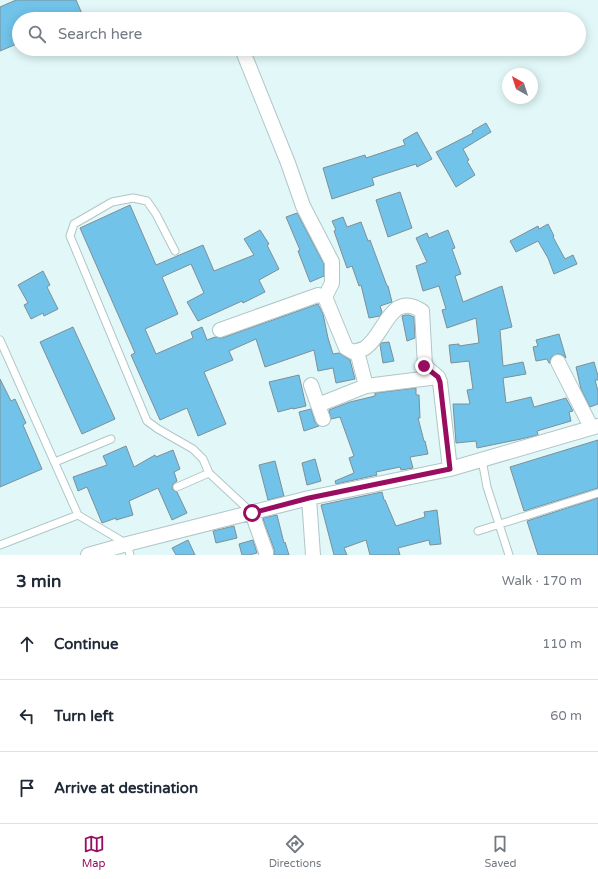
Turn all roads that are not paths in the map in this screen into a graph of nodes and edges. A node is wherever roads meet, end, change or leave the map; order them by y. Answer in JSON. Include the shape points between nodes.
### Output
{"nodes":[{"id":1,"x":245,"y":56,"type":"edge"},
{"id":2,"x":175,"y":251,"type":"dead end"},
{"id":3,"x":325,"y":297,"type":"junction"},
{"id":4,"x":220,"y":330,"type":"dead end"},
{"id":5,"x":0,"y":340,"type":"edge"},
{"id":6,"x":360,"y":359,"type":"dead end"},
{"id":7,"x":558,"y":362,"type":"dead end"},
{"id":8,"x":438,"y":377,"type":"junction"},
{"id":9,"x":311,"y":385,"type":"dead end"},
{"id":10,"x":366,"y":386,"type":"junction"},
{"id":11,"x":318,"y":405,"type":"junction"},
{"id":12,"x":323,"y":419,"type":"dead end"},
{"id":13,"x":594,"y":427,"type":"edge"},
{"id":14,"x":111,"y":439,"type":"dead end"},
{"id":15,"x":482,"y":460,"type":"junction"},
{"id":16,"x":55,"y":462,"type":"junction"},
{"id":17,"x":450,"y":469,"type":"junction"},
{"id":18,"x":210,"y":473,"type":"junction"},
{"id":19,"x":177,"y":487,"type":"dead end"},
{"id":20,"x":598,"y":493,"type":"edge"},
{"id":21,"x":309,"y":498,"type":"junction"},
{"id":22,"x":252,"y":513,"type":"junction"},
{"id":23,"x":78,"y":515,"type":"junction"},
{"id":24,"x":500,"y":525,"type":"junction"},
{"id":25,"x":478,"y":531,"type":"dead end"},
{"id":26,"x":0,"y":545,"type":"edge"},
{"id":27,"x":128,"y":549,"type":"edge"},
{"id":28,"x":88,"y":555,"type":"edge"},
{"id":29,"x":266,"y":555,"type":"edge"},
{"id":30,"x":313,"y":555,"type":"edge"},
{"id":31,"x":509,"y":555,"type":"edge"}],
"edges":[{"from":1,"to":3,"type":"street","via":[[303,206],[332,262],[332,283]]},
{"from":2,"to":18,"type":"lane","via":[[147,201],[133,198],[112,202],[74,224],[70,236],[147,421],[193,449],[203,459]]},
{"from":3,"to":4,"type":"street","via":[[318,295]]},
{"from":3,"to":8,"type":"street","via":[[346,348],[353,352],[365,348],[394,310],[401,306],[416,307],[422,311],[424,366]]},
{"from":5,"to":16,"type":"lane"},
{"from":6,"to":10,"type":"street"},
{"from":7,"to":13,"type":"street"},
{"from":8,"to":10,"type":"street"},
{"from":8,"to":17,"type":"street"},
{"from":9,"to":11,"type":"street"},
{"from":10,"to":11,"type":"street"},
{"from":11,"to":12,"type":"street"},
{"from":13,"to":15,"type":"street"},
{"from":14,"to":16,"type":"lane"},
{"from":15,"to":17,"type":"street"},
{"from":15,"to":24,"type":"lane","via":[[487,487]]},
{"from":16,"to":23,"type":"lane"},
{"from":17,"to":21,"type":"street"},
{"from":18,"to":19,"type":"lane"},
{"from":18,"to":22,"type":"lane"},
{"from":20,"to":24,"type":"lane"},
{"from":21,"to":22,"type":"street"},
{"from":21,"to":30,"type":"street"},
{"from":22,"to":27,"type":"street"},
{"from":22,"to":29,"type":"street"},
{"from":23,"to":26,"type":"lane"},
{"from":23,"to":27,"type":"lane"},
{"from":24,"to":25,"type":"lane"},
{"from":24,"to":31,"type":"lane"},
{"from":27,"to":28,"type":"street"}]}
